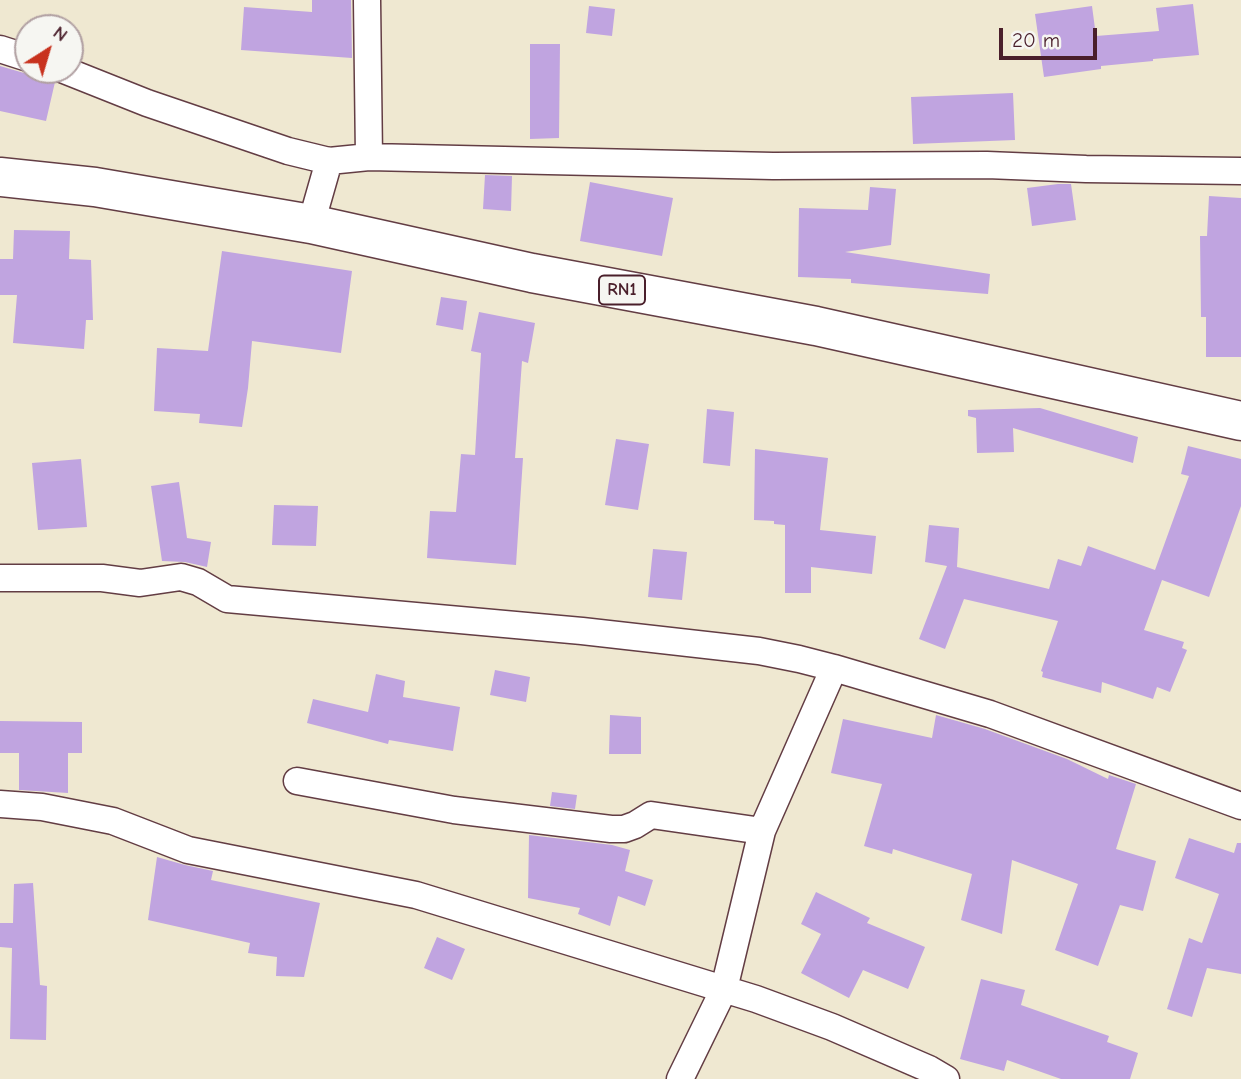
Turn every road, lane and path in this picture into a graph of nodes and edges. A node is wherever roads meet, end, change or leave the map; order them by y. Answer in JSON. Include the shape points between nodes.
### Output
{"nodes":[{"id":1,"x":367,"y":0,"type":"edge"},
{"id":2,"x":84,"y":78,"type":"edge"},
{"id":3,"x":369,"y":157,"type":"junction"},
{"id":4,"x":329,"y":161,"type":"junction"},
{"id":5,"x":1241,"y":171,"type":"edge"},
{"id":6,"x":0,"y":177,"type":"edge"},
{"id":7,"x":311,"y":224,"type":"junction"},
{"id":8,"x":1241,"y":421,"type":"edge"},
{"id":9,"x":0,"y":578,"type":"edge"},
{"id":10,"x":834,"y":668,"type":"junction"},
{"id":11,"x":297,"y":781,"type":"dead end"},
{"id":12,"x":0,"y":804,"type":"edge"},
{"id":13,"x":1241,"y":806,"type":"edge"},
{"id":14,"x":762,"y":831,"type":"junction"},
{"id":15,"x":724,"y":989,"type":"junction"},
{"id":16,"x":680,"y":1079,"type":"edge"},
{"id":17,"x":946,"y":1079,"type":"edge"}],
"edges":[{"from":1,"to":3,"type":"street"},
{"from":2,"to":4,"type":"street","via":[[219,128]]},
{"from":3,"to":4,"type":"street"},
{"from":3,"to":5,"type":"street"},
{"from":4,"to":7,"type":"street"},
{"from":6,"to":7,"type":"highway","number":"RN1","via":[[94,187]]},
{"from":7,"to":8,"type":"highway","number":"RN1","via":[[532,273],[816,326]]},
{"from":9,"to":10,"type":"street","via":[[140,583],[181,577],[227,599],[759,651]]},
{"from":10,"to":13,"type":"street","via":[[990,714]]},
{"from":10,"to":14,"type":"street"},
{"from":11,"to":14,"type":"street","via":[[454,810],[611,829],[624,829],[651,815]]},
{"from":12,"to":15,"type":"street","via":[[113,821],[188,850],[416,895]]},
{"from":14,"to":15,"type":"street"},
{"from":15,"to":16,"type":"street"},
{"from":15,"to":17,"type":"street","via":[[832,1027]]}]}
